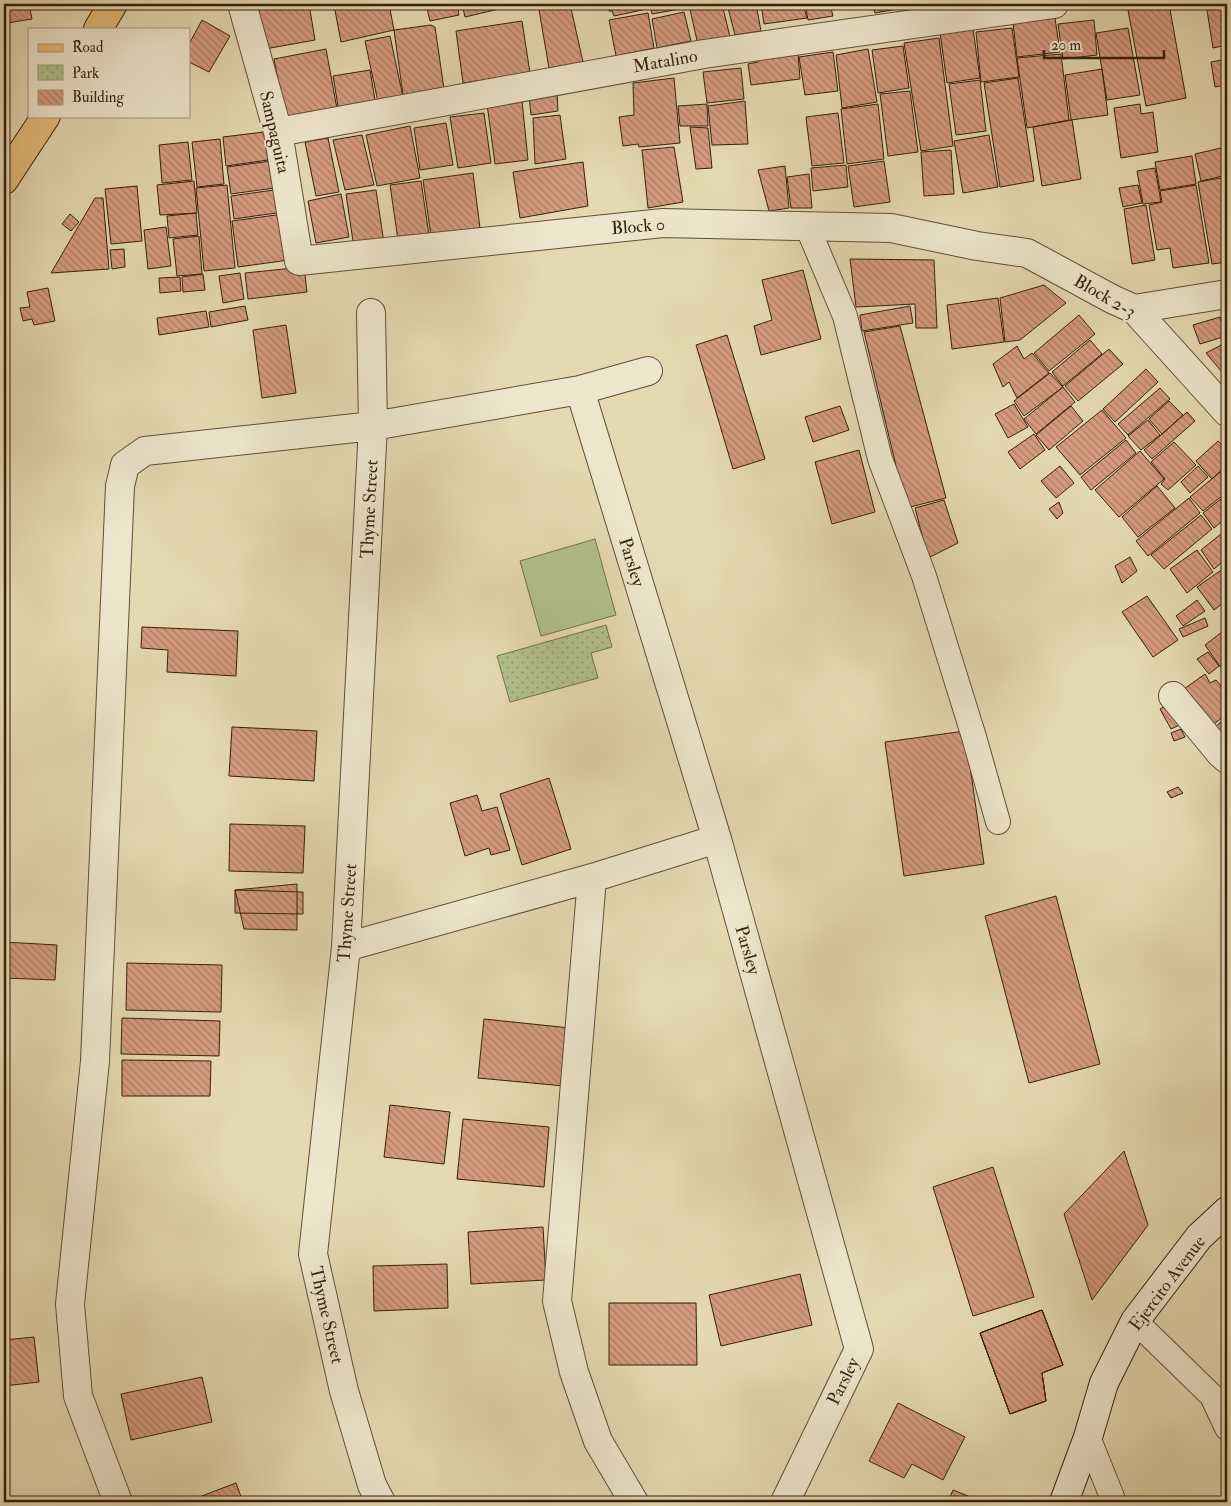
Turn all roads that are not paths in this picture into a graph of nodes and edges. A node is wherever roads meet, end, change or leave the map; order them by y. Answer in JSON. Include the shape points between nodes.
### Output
{"nodes":[{"id":1,"x":113,"y":4,"type":"edge"},
{"id":2,"x":242,"y":4,"type":"edge"},
{"id":3,"x":1054,"y":4,"type":"edge"},
{"id":4,"x":99,"y":28,"type":"edge"},
{"id":5,"x":45,"y":118,"type":"edge"},
{"id":6,"x":278,"y":132,"type":"junction"},
{"id":7,"x":4,"y":180,"type":"edge"},
{"id":8,"x":807,"y":226,"type":"junction"},
{"id":9,"x":977,"y":246,"type":"joint"},
{"id":10,"x":299,"y":261,"type":"joint"},
{"id":11,"x":1227,"y":294,"type":"edge"},
{"id":12,"x":1134,"y":309,"type":"junction"},
{"id":13,"x":371,"y":313,"type":"dead end"},
{"id":14,"x":648,"y":371,"type":"dead end"},
{"id":15,"x":580,"y":390,"type":"junction"},
{"id":16,"x":1227,"y":412,"type":"edge"},
{"id":17,"x":373,"y":426,"type":"junction"},
{"id":18,"x":1173,"y":696,"type":"dead end"},
{"id":19,"x":1227,"y":759,"type":"edge"},
{"id":20,"x":998,"y":822,"type":"dead end"},
{"id":21,"x":717,"y":839,"type":"junction"},
{"id":22,"x":592,"y":878,"type":"junction"},
{"id":23,"x":346,"y":947,"type":"junction"},
{"id":24,"x":1227,"y":1211,"type":"edge"},
{"id":25,"x":1135,"y":1321,"type":"junction"},
{"id":26,"x":1227,"y":1428,"type":"edge"},
{"id":27,"x":1088,"y":1437,"type":"junction"},
{"id":28,"x":118,"y":1502,"type":"edge"},
{"id":29,"x":381,"y":1502,"type":"edge"},
{"id":30,"x":634,"y":1502,"type":"edge"},
{"id":31,"x":784,"y":1502,"type":"edge"},
{"id":32,"x":1064,"y":1502,"type":"edge"},
{"id":33,"x":1114,"y":1502,"type":"edge"}],
"edges":[{"from":1,"to":4,"type":"main road"},
{"from":2,"to":6,"type":"street","name":"Sampaguita"},
{"from":3,"to":6,"type":"street","name":"Matalino","via":[[704,54]]},
{"from":5,"to":7,"type":"main road"},
{"from":6,"to":10,"type":"street","name":"Sampaguita"},
{"from":8,"to":9,"type":"street","name":"Block 0","via":[[892,228]]},
{"from":8,"to":10,"type":"street","name":"Block 0","via":[[663,223]]},
{"from":8,"to":20,"type":"lane","via":[[845,316],[880,459],[924,576]]},
{"from":9,"to":12,"type":"street","name":"Block 2-3","via":[[1027,253]]},
{"from":11,"to":12,"type":"street"},
{"from":12,"to":16,"type":"street","name":"Block 2-3"},
{"from":13,"to":17,"type":"street","name":"Thyme Street"},
{"from":14,"to":15,"type":"street"},
{"from":15,"to":17,"type":"street"},
{"from":15,"to":21,"type":"street","name":"Parsley"},
{"from":17,"to":23,"type":"street","name":"Thyme Street"},
{"from":17,"to":28,"type":"street","via":[[144,451],[125,465],[120,496],[95,1061],[70,1304],[78,1396]]},
{"from":18,"to":19,"type":"street"},
{"from":21,"to":22,"type":"street"},
{"from":21,"to":31,"type":"street","name":"Parsley","via":[[859,1349]]},
{"from":22,"to":23,"type":"street"},
{"from":22,"to":30,"type":"street","via":[[557,1301],[574,1372],[598,1441]]},
{"from":23,"to":29,"type":"street","name":"Thyme Street","via":[[313,1254],[344,1391],[372,1485]]},
{"from":24,"to":25,"type":"street","name":"Ejercito Avenue","via":[[1199,1238]]},
{"from":25,"to":26,"type":"lane","via":[[1212,1396]]},
{"from":25,"to":27,"type":"street","name":"Ejercito Avenue","via":[[1104,1383]]},
{"from":27,"to":32,"type":"street","name":"Ejercito Avenue"},
{"from":27,"to":33,"type":"lane"}]}
